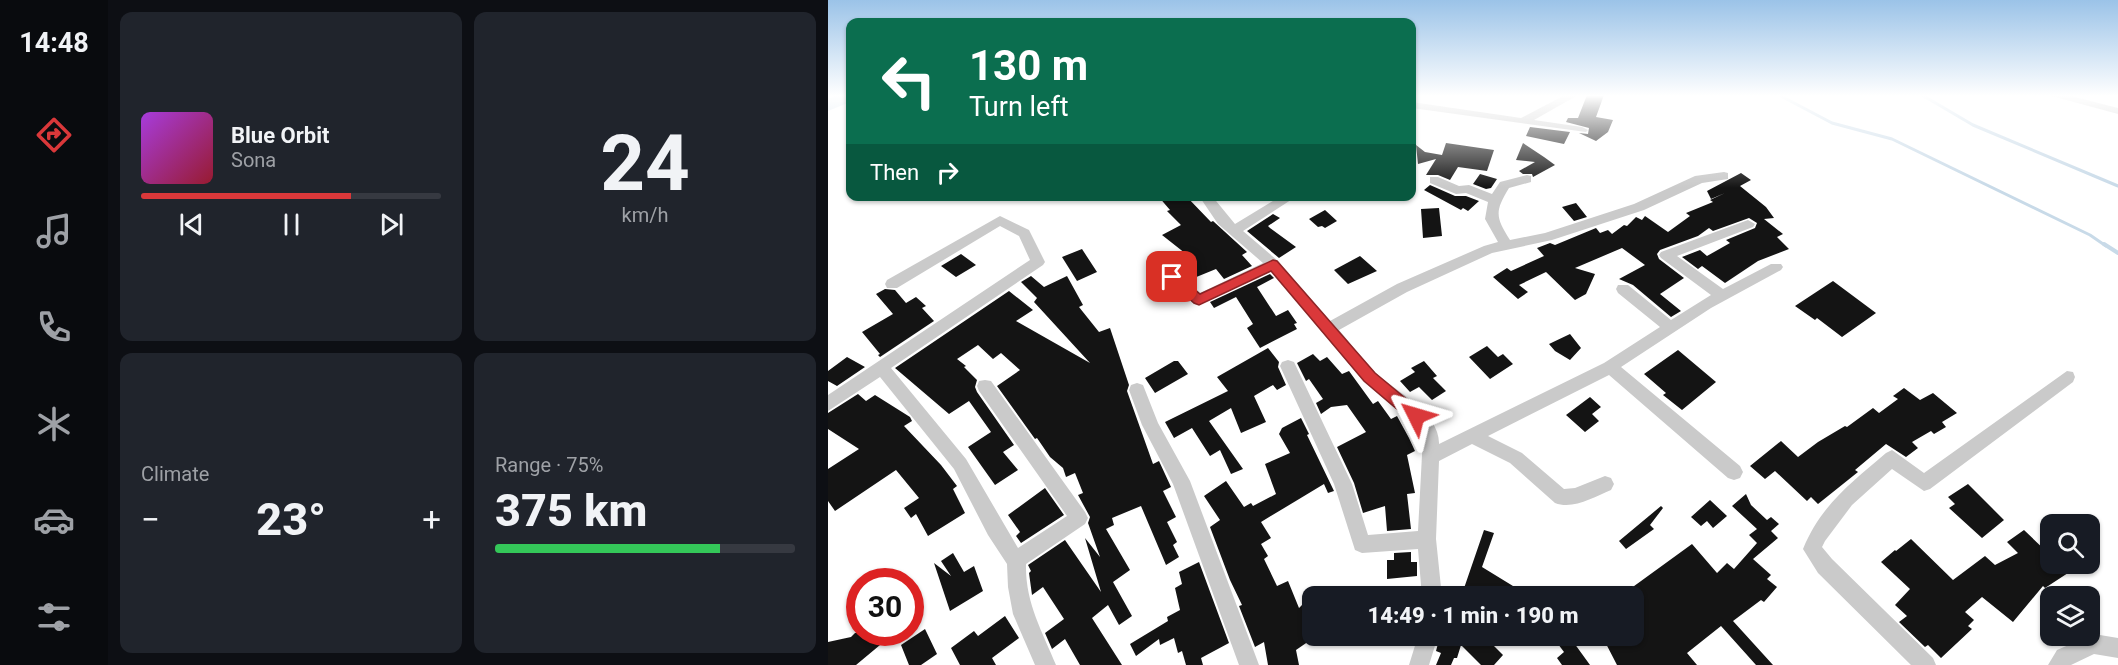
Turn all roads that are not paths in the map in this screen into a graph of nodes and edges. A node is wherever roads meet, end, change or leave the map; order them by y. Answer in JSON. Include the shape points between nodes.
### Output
{"nodes":[{"id":1,"x":1556,"y":126,"type":"edge"},
{"id":2,"x":1582,"y":130,"type":"dead end"},
{"id":3,"x":1473,"y":175,"type":"dead end"},
{"id":4,"x":1724,"y":176,"type":"dead end"},
{"id":5,"x":1527,"y":179,"type":"dead end"},
{"id":6,"x":1434,"y":180,"type":"dead end"},
{"id":7,"x":1465,"y":188,"type":"junction"},
{"id":8,"x":1495,"y":200,"type":"junction"},
{"id":9,"x":1209,"y":201,"type":"edge"},
{"id":10,"x":1222,"y":201,"type":"edge"},
{"id":11,"x":1281,"y":201,"type":"edge"},
{"id":12,"x":1748,"y":224,"type":"dead end"},
{"id":13,"x":1229,"y":226,"type":"junction"},
{"id":14,"x":1504,"y":246,"type":"junction"},
{"id":15,"x":1273,"y":264,"type":"junction"},
{"id":16,"x":1776,"y":267,"type":"dead end"},
{"id":17,"x":1172,"y":277,"type":"dead end"},
{"id":18,"x":892,"y":284,"type":"dead end"},
{"id":19,"x":1623,"y":289,"type":"dead end"},
{"id":20,"x":1722,"y":295,"type":"junction"},
{"id":21,"x":1670,"y":327,"type":"junction"},
{"id":22,"x":1330,"y":328,"type":"junction"},
{"id":23,"x":1288,"y":366,"type":"dead end"},
{"id":24,"x":881,"y":367,"type":"junction"},
{"id":25,"x":1610,"y":367,"type":"junction"},
{"id":26,"x":2067,"y":377,"type":"dead end"},
{"id":27,"x":985,"y":386,"type":"dead end"},
{"id":28,"x":1137,"y":390,"type":"dead end"},
{"id":29,"x":828,"y":404,"type":"edge"},
{"id":30,"x":1471,"y":436,"type":"junction"},
{"id":31,"x":1432,"y":456,"type":"junction"},
{"id":32,"x":1734,"y":472,"type":"dead end"},
{"id":33,"x":1605,"y":484,"type":"dead end"},
{"id":34,"x":1427,"y":538,"type":"junction"},
{"id":35,"x":1017,"y":559,"type":"junction"},
{"id":36,"x":1431,"y":586,"type":"edge"},
{"id":37,"x":1425,"y":646,"type":"edge"},
{"id":38,"x":2118,"y":648,"type":"edge"},
{"id":39,"x":1046,"y":665,"type":"edge"},
{"id":40,"x":1249,"y":665,"type":"edge"},
{"id":41,"x":1419,"y":665,"type":"edge"},
{"id":42,"x":1926,"y":665,"type":"edge"},
{"id":43,"x":2058,"y":665,"type":"edge"}],
"edges":[{"from":1,"to":2,"type":"street"},
{"from":3,"to":7,"type":"street"},
{"from":4,"to":14,"type":"street","via":[[1699,180],[1639,207],[1547,237]]},
{"from":5,"to":8,"type":"street","via":[[1504,185]]},
{"from":6,"to":7,"type":"street","via":[[1460,191]]},
{"from":7,"to":8,"type":"street"},
{"from":8,"to":14,"type":"street","via":[[1491,223]]},
{"from":9,"to":13,"type":"street"},
{"from":10,"to":13,"type":"street"},
{"from":11,"to":13,"type":"street"},
{"from":12,"to":20,"type":"street","via":[[1666,255]]},
{"from":13,"to":15,"type":"street"},
{"from":14,"to":22,"type":"street","via":[[1402,288]]},
{"from":15,"to":17,"type":"street","via":[[1199,300]]},
{"from":15,"to":22,"type":"street"},
{"from":16,"to":20,"type":"street"},
{"from":18,"to":24,"type":"street","via":[[1000,220],[1024,233],[1038,262]]},
{"from":19,"to":21,"type":"street"},
{"from":20,"to":21,"type":"street"},
{"from":21,"to":25,"type":"street"},
{"from":22,"to":31,"type":"street","via":[[1370,377],[1431,434]]},
{"from":23,"to":34,"type":"street","via":[[1343,484],[1362,544]]},
{"from":24,"to":29,"type":"street"},
{"from":24,"to":35,"type":"street","via":[[960,464],[995,529]]},
{"from":25,"to":30,"type":"street"},
{"from":25,"to":32,"type":"street"},
{"from":26,"to":42,"type":"street","via":[[1924,483],[1892,458],[1834,513],[1816,537],[1812,549],[1825,566]]},
{"from":27,"to":35,"type":"street","via":[[1078,518]]},
{"from":28,"to":40,"type":"street","via":[[1150,425],[1181,481]]},
{"from":30,"to":31,"type":"street"},
{"from":30,"to":33,"type":"street","via":[[1516,458],[1561,497],[1575,496]]},
{"from":31,"to":34,"type":"street"},
{"from":34,"to":36,"type":"street"},
{"from":35,"to":39,"type":"street","via":[[1016,589],[1032,638]]},
{"from":37,"to":41,"type":"street"},
{"from":38,"to":43,"type":"street","via":[[2094,644],[2064,657]]}]}
